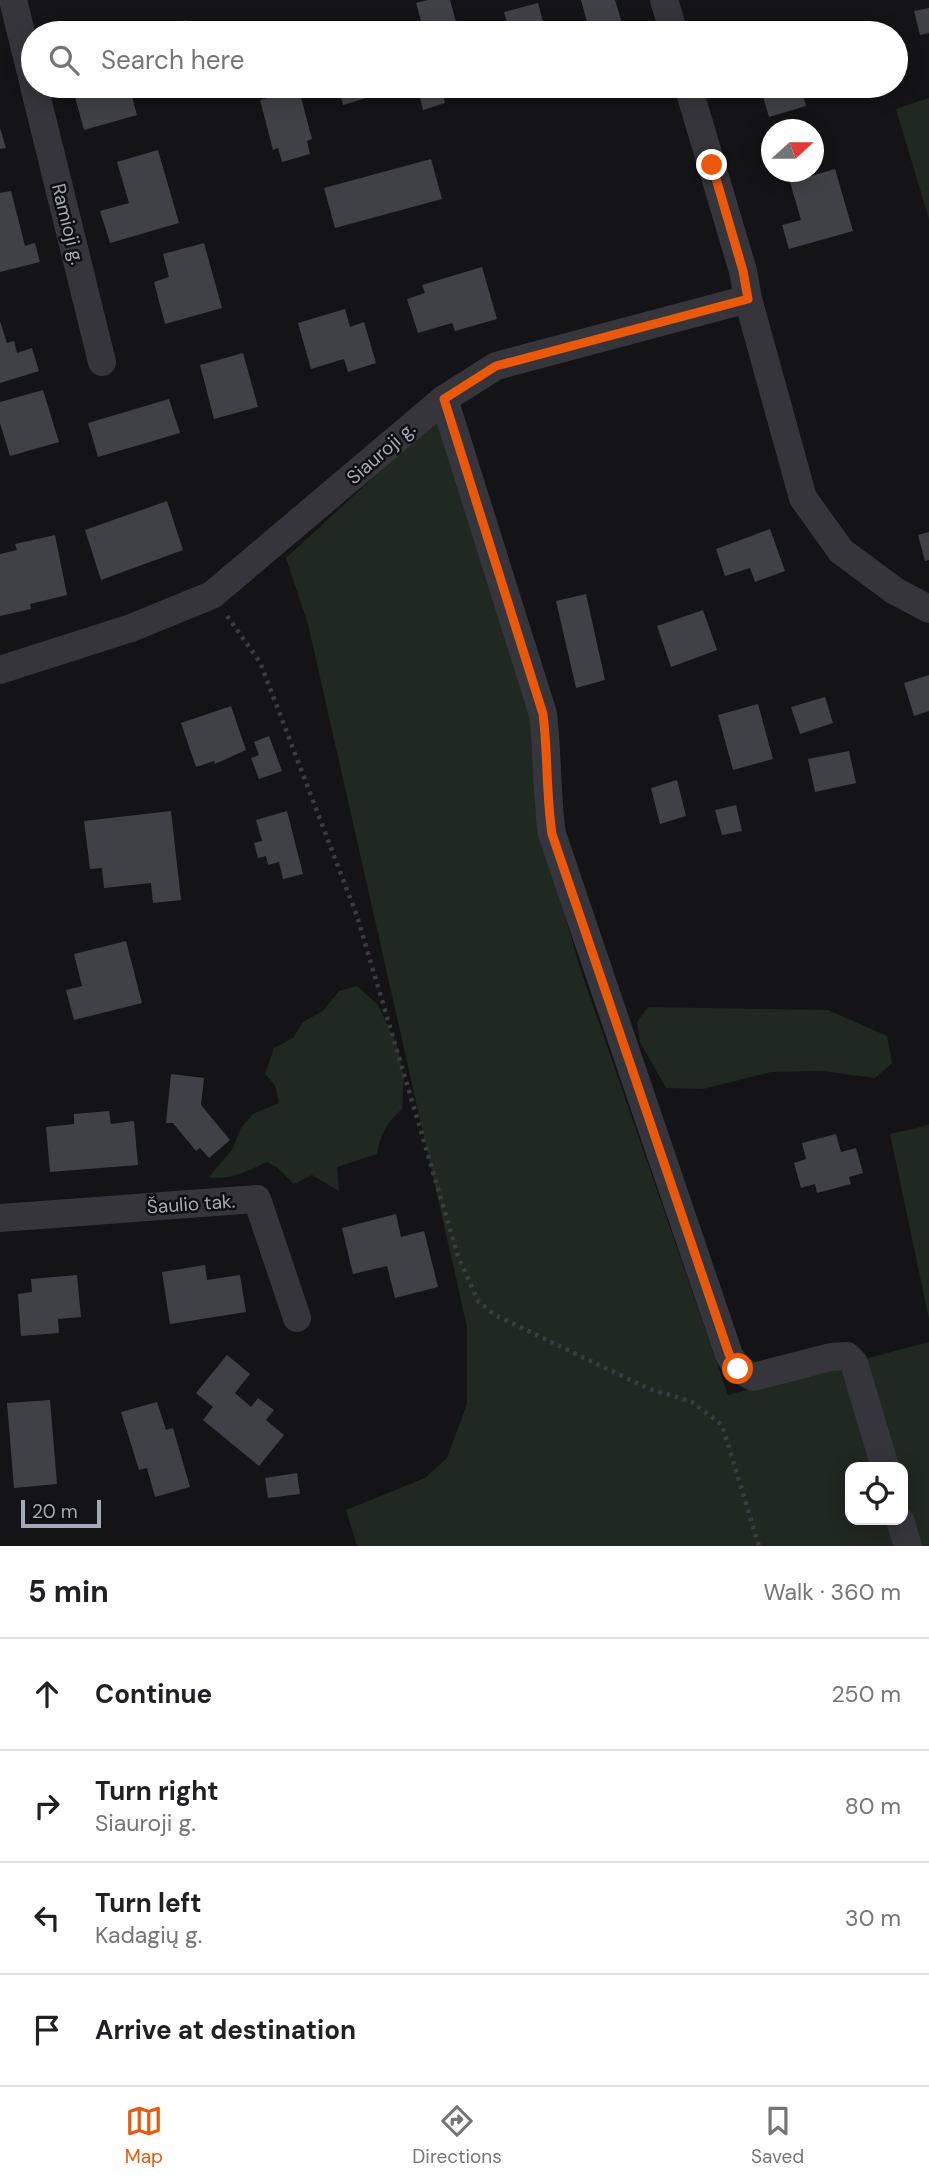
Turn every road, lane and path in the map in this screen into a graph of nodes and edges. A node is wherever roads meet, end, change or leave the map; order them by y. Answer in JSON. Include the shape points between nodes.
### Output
{"nodes":[{"id":1,"x":13,"y":0,"type":"edge"},
{"id":2,"x":664,"y":0,"type":"edge"},
{"id":3,"x":670,"y":21,"type":"edge"},
{"id":4,"x":21,"y":32,"type":"edge"},
{"id":5,"x":37,"y":98,"type":"edge"},
{"id":6,"x":692,"y":98,"type":"edge"},
{"id":7,"x":748,"y":299,"type":"junction"},
{"id":8,"x":102,"y":362,"type":"dead end"},
{"id":9,"x":444,"y":399,"type":"junction"},
{"id":10,"x":212,"y":596,"type":"junction"},
{"id":11,"x":929,"y":609,"type":"edge"},
{"id":12,"x":0,"y":670,"type":"edge"},
{"id":13,"x":0,"y":1218,"type":"edge"},
{"id":14,"x":297,"y":1318,"type":"dead end"},
{"id":15,"x":884,"y":1462,"type":"edge"},
{"id":16,"x":902,"y":1525,"type":"edge"},
{"id":17,"x":759,"y":1546,"type":"edge"},
{"id":18,"x":908,"y":1546,"type":"edge"}],
"edges":[{"from":1,"to":4,"type":"street","name":"Ramioji g."},
{"from":2,"to":3,"type":"street"},
{"from":5,"to":8,"type":"street","name":"Ramioji g."},
{"from":6,"to":7,"type":"street"},
{"from":7,"to":9,"type":"street","name":"Siauroji g.","via":[[496,366]]},
{"from":7,"to":11,"type":"street","via":[[803,498],[841,551],[895,591]]},
{"from":9,"to":10,"type":"street","name":"Siauroji g."},
{"from":9,"to":15,"type":"street","via":[[543,714],[552,834],[729,1354],[738,1369],[753,1377],[847,1356],[854,1363]]},
{"from":10,"to":12,"type":"street","name":"Siauroji g.","via":[[131,628]]},
{"from":10,"to":17,"type":"path","via":[[260,662],[357,916],[458,1256],[478,1301],[495,1315],[647,1388],[692,1402],[722,1425]]},
{"from":13,"to":14,"type":"street","name":"Šaulio tak.","via":[[257,1199]]},
{"from":16,"to":18,"type":"street"}]}
